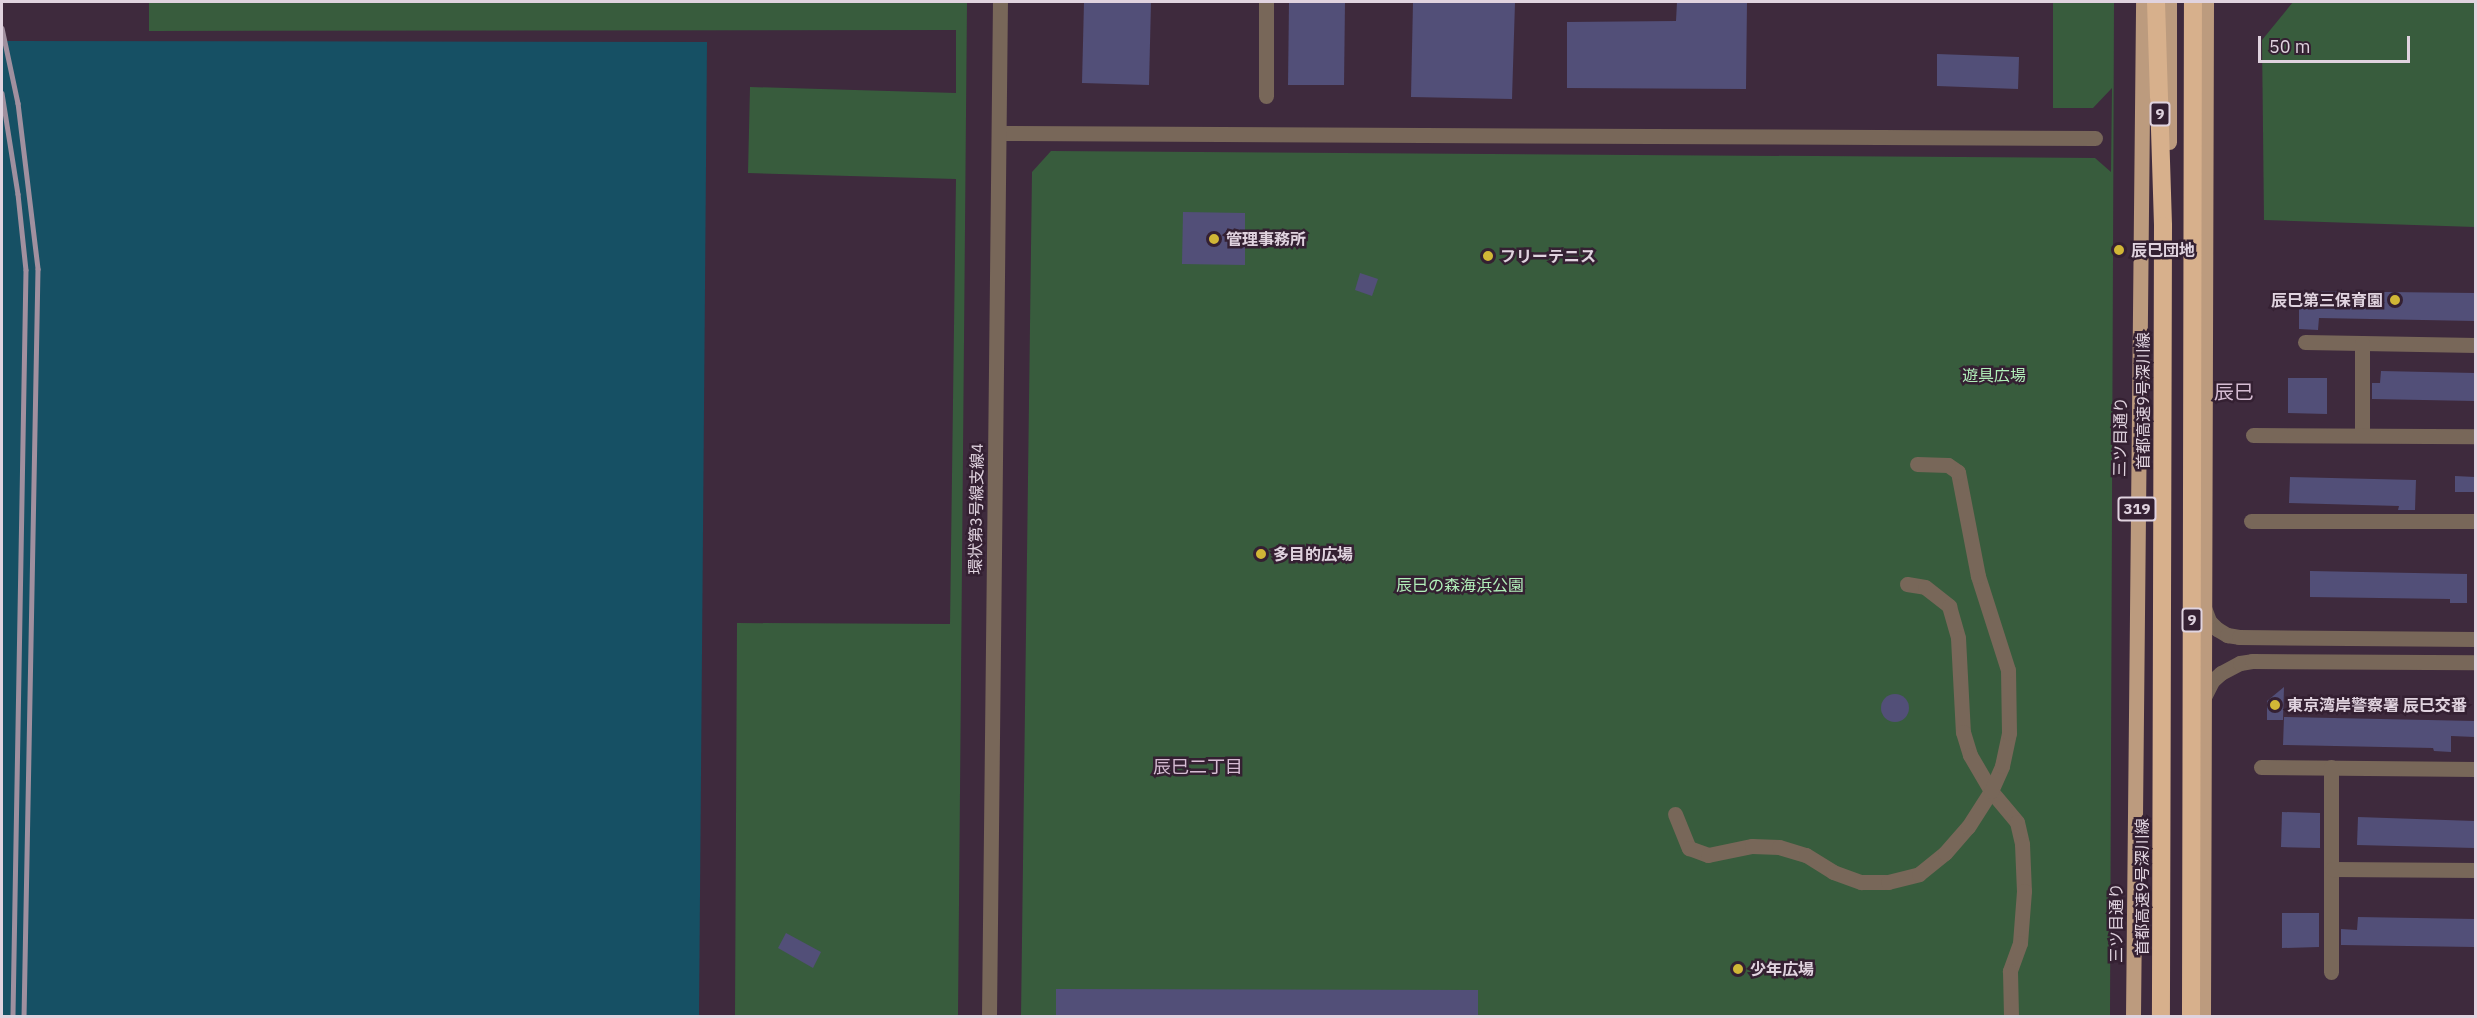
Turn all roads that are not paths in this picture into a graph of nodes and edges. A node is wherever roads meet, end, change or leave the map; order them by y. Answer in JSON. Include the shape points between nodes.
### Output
{"nodes":[{"id":1,"x":1000,"y":2,"type":"edge"},
{"id":2,"x":1266,"y":2,"type":"edge"},
{"id":3,"x":2143,"y":2,"type":"edge"},
{"id":4,"x":2157,"y":2,"type":"edge"},
{"id":5,"x":2169,"y":2,"type":"edge"},
{"id":6,"x":2185,"y":2,"type":"edge"},
{"id":7,"x":2193,"y":2,"type":"edge"},
{"id":8,"x":2206,"y":2,"type":"edge"},
{"id":9,"x":1266,"y":96,"type":"dead end"},
{"id":10,"x":999,"y":133,"type":"junction"},
{"id":11,"x":2095,"y":138,"type":"dead end"},
{"id":12,"x":2192,"y":224,"type":"junction"},
{"id":13,"x":2305,"y":342,"type":"dead end"},
{"id":14,"x":2362,"y":343,"type":"junction"},
{"id":15,"x":2475,"y":345,"type":"edge"},
{"id":16,"x":2253,"y":435,"type":"dead end"},
{"id":17,"x":2362,"y":435,"type":"junction"},
{"id":18,"x":2475,"y":436,"type":"edge"},
{"id":19,"x":1917,"y":464,"type":"dead end"},
{"id":20,"x":2251,"y":521,"type":"dead end"},
{"id":21,"x":2475,"y":521,"type":"edge"},
{"id":22,"x":1907,"y":584,"type":"dead end"},
{"id":23,"x":2203,"y":606,"type":"junction"},
{"id":24,"x":2475,"y":639,"type":"edge"},
{"id":25,"x":2475,"y":662,"type":"edge"},
{"id":26,"x":2204,"y":697,"type":"junction"},
{"id":27,"x":2261,"y":767,"type":"dead end"},
{"id":28,"x":2331,"y":768,"type":"junction"},
{"id":29,"x":2475,"y":769,"type":"edge"},
{"id":30,"x":1991,"y":791,"type":"junction"},
{"id":31,"x":1675,"y":814,"type":"dead end"},
{"id":32,"x":2332,"y":869,"type":"junction"},
{"id":33,"x":2475,"y":870,"type":"edge"},
{"id":34,"x":2331,"y":972,"type":"dead end"},
{"id":35,"x":989,"y":1017,"type":"edge"},
{"id":36,"x":2011,"y":1017,"type":"edge"},
{"id":37,"x":2133,"y":1017,"type":"edge"},
{"id":38,"x":2161,"y":1017,"type":"edge"},
{"id":39,"x":2169,"y":1017,"type":"edge"},
{"id":40,"x":2191,"y":1017,"type":"edge"},
{"id":41,"x":2203,"y":1017,"type":"edge"}],
"edges":[{"from":1,"to":10,"type":"street","name":"環状第3号線支線4"},
{"from":2,"to":9,"type":"street"},
{"from":3,"to":37,"type":"main road","name":"三ツ目通り","number":"319"},
{"from":4,"to":38,"type":"highway","name":"首都高速9号深川線","number":"9","via":[[2163,226]]},
{"from":5,"to":39,"type":"main road","number":"319"},
{"from":6,"to":12,"type":"highway"},
{"from":7,"to":12,"type":"highway","number":"9"},
{"from":8,"to":23,"type":"main road"},
{"from":10,"to":11,"type":"street"},
{"from":10,"to":35,"type":"street","name":"環状第3号線支線4"},
{"from":12,"to":40,"type":"highway","number":"9"},
{"from":13,"to":14,"type":"street"},
{"from":14,"to":15,"type":"street"},
{"from":14,"to":17,"type":"street"},
{"from":16,"to":17,"type":"street"},
{"from":17,"to":18,"type":"street"},
{"from":19,"to":30,"type":"street","via":[[1948,465],[1958,472],[1978,576],[2008,670],[2009,733],[2002,766]]},
{"from":20,"to":21,"type":"street"},
{"from":22,"to":30,"type":"street","via":[[1925,587],[1949,606],[1958,638],[1963,732],[1973,762]]},
{"from":23,"to":24,"type":"street","via":[[2217,629],[2239,637]]},
{"from":23,"to":26,"type":"main road"},
{"from":25,"to":26,"type":"street","via":[[2252,661],[2221,673]]},
{"from":26,"to":41,"type":"main road"},
{"from":27,"to":28,"type":"street"},
{"from":28,"to":29,"type":"street"},
{"from":28,"to":32,"type":"street"},
{"from":30,"to":31,"type":"street","via":[[1945,853],[1919,874],[1888,882],[1861,882],[1833,872],[1806,855],[1779,847],[1752,846],[1708,855],[1689,848]]},
{"from":30,"to":36,"type":"street","via":[[2017,822],[2022,844],[2024,891],[2020,943],[2010,971]]},
{"from":32,"to":33,"type":"street"},
{"from":32,"to":34,"type":"street"}]}
